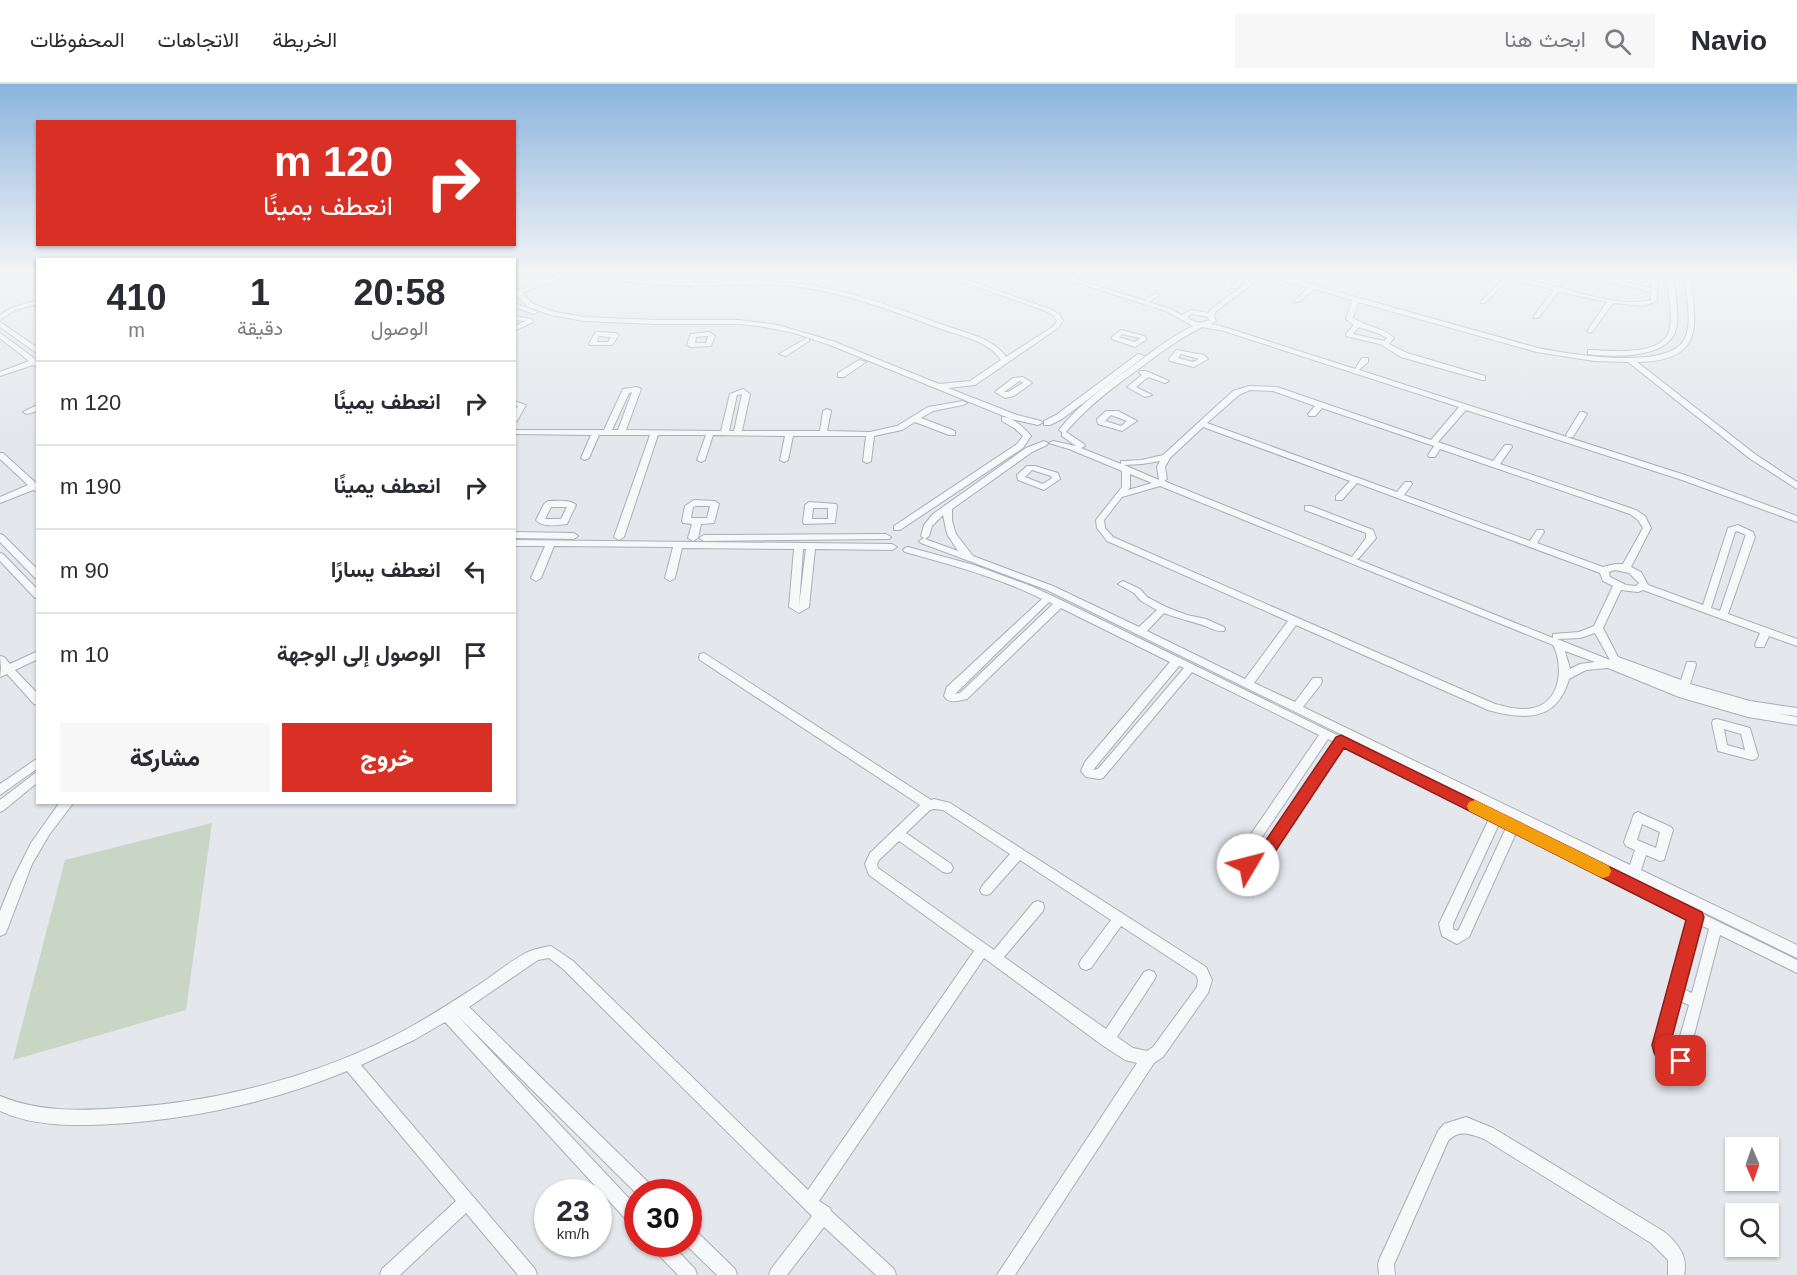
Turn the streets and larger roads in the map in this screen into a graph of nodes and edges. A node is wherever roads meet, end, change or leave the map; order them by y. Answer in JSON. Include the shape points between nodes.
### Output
{"nodes":[{"id":1,"x":1357,"y":326,"type":"edge"},
{"id":2,"x":3,"y":327,"type":"edge"},
{"id":3,"x":596,"y":327,"type":"edge"},
{"id":4,"x":658,"y":327,"type":"edge"},
{"id":5,"x":685,"y":327,"type":"edge"},
{"id":6,"x":776,"y":327,"type":"edge"},
{"id":7,"x":942,"y":327,"type":"edge"},
{"id":8,"x":973,"y":327,"type":"dead end"},
{"id":9,"x":1056,"y":327,"type":"edge"},
{"id":10,"x":1179,"y":327,"type":"edge"},
{"id":11,"x":1198,"y":327,"type":"edge"},
{"id":12,"x":1211,"y":327,"type":"edge"},
{"id":13,"x":1230,"y":327,"type":"edge"},
{"id":14,"x":1359,"y":327,"type":"edge"},
{"id":15,"x":1458,"y":327,"type":"edge"},
{"id":16,"x":1474,"y":327,"type":"edge"},
{"id":17,"x":1593,"y":327,"type":"edge"},
{"id":18,"x":1672,"y":327,"type":"edge"},
{"id":19,"x":1689,"y":327,"type":"edge"},
{"id":20,"x":1590,"y":331,"type":"dead end"},
{"id":21,"x":959,"y":333,"type":"junction"},
{"id":22,"x":0,"y":335,"type":"edge"},
{"id":23,"x":807,"y":340,"type":"junction"},
{"id":24,"x":22,"y":341,"type":"junction"},
{"id":25,"x":979,"y":341,"type":"junction"},
{"id":26,"x":11,"y":344,"type":"junction"},
{"id":27,"x":1383,"y":344,"type":"junction"},
{"id":28,"x":1025,"y":348,"type":"junction"},
{"id":29,"x":36,"y":350,"type":"edge"},
{"id":30,"x":1161,"y":350,"type":"junction"},
{"id":31,"x":783,"y":354,"type":"dead end"},
{"id":32,"x":1176,"y":355,"type":"dead end"},
{"id":33,"x":1365,"y":360,"type":"dead end"},
{"id":34,"x":1630,"y":360,"type":"junction"},
{"id":35,"x":1005,"y":361,"type":"junction"},
{"id":36,"x":862,"y":362,"type":"junction"},
{"id":37,"x":36,"y":363,"type":"edge"},
{"id":38,"x":1358,"y":368,"type":"junction"},
{"id":39,"x":1134,"y":370,"type":"junction"},
{"id":40,"x":0,"y":374,"type":"edge"},
{"id":41,"x":841,"y":375,"type":"dead end"},
{"id":42,"x":1147,"y":375,"type":"junction"},
{"id":43,"x":1482,"y":378,"type":"dead end"},
{"id":44,"x":1165,"y":381,"type":"dead end"},
{"id":45,"x":972,"y":383,"type":"junction"},
{"id":46,"x":1311,"y":390,"type":"dead end"},
{"id":47,"x":936,"y":393,"type":"junction"},
{"id":48,"x":1003,"y":395,"type":"dead end"},
{"id":49,"x":1148,"y":395,"type":"dead end"},
{"id":50,"x":1068,"y":398,"type":"dead end"},
{"id":51,"x":1303,"y":398,"type":"junction"},
{"id":52,"x":972,"y":400,"type":"junction"},
{"id":53,"x":621,"y":402,"type":"junction"},
{"id":54,"x":633,"y":402,"type":"junction"},
{"id":55,"x":963,"y":403,"type":"junction"},
{"id":56,"x":516,"y":404,"type":"edge"},
{"id":57,"x":1321,"y":404,"type":"junction"},
{"id":58,"x":731,"y":405,"type":"junction"},
{"id":59,"x":743,"y":405,"type":"junction"},
{"id":60,"x":1081,"y":405,"type":"junction"},
{"id":61,"x":987,"y":406,"type":"junction"},
{"id":62,"x":1464,"y":407,"type":"junction"},
{"id":63,"x":36,"y":409,"type":"edge"},
{"id":64,"x":931,"y":409,"type":"junction"},
{"id":65,"x":827,"y":411,"type":"dead end"},
{"id":66,"x":27,"y":412,"type":"dead end"},
{"id":67,"x":1312,"y":414,"type":"dead end"},
{"id":68,"x":1583,"y":414,"type":"dead end"},
{"id":69,"x":516,"y":415,"type":"edge"},
{"id":70,"x":1106,"y":416,"type":"dead end"},
{"id":71,"x":916,"y":419,"type":"junction"},
{"id":72,"x":1012,"y":419,"type":"junction"},
{"id":73,"x":1043,"y":423,"type":"junction"},
{"id":74,"x":1202,"y":424,"type":"junction"},
{"id":75,"x":516,"y":432,"type":"edge"},
{"id":76,"x":1064,"y":432,"type":"junction"},
{"id":77,"x":596,"y":433,"type":"junction"},
{"id":78,"x":607,"y":433,"type":"junction"},
{"id":79,"x":621,"y":433,"type":"junction"},
{"id":80,"x":655,"y":433,"type":"junction"},
{"id":81,"x":952,"y":433,"type":"dead end"},
{"id":82,"x":710,"y":434,"type":"junction"},
{"id":83,"x":724,"y":434,"type":"junction"},
{"id":84,"x":737,"y":434,"type":"junction"},
{"id":85,"x":789,"y":434,"type":"junction"},
{"id":86,"x":823,"y":434,"type":"junction"},
{"id":87,"x":870,"y":434,"type":"junction"},
{"id":88,"x":1026,"y":435,"type":"junction"},
{"id":89,"x":1570,"y":435,"type":"junction"},
{"id":90,"x":1048,"y":443,"type":"junction"},
{"id":91,"x":1436,"y":444,"type":"junction"},
{"id":92,"x":1595,"y":446,"type":"junction"},
{"id":93,"x":1508,"y":447,"type":"dead end"},
{"id":94,"x":1081,"y":448,"type":"junction"},
{"id":95,"x":0,"y":455,"type":"edge"},
{"id":96,"x":1432,"y":455,"type":"dead end"},
{"id":97,"x":1166,"y":457,"type":"junction"},
{"id":98,"x":585,"y":458,"type":"dead end"},
{"id":99,"x":702,"y":460,"type":"dead end"},
{"id":100,"x":784,"y":460,"type":"dead end"},
{"id":101,"x":867,"y":461,"type":"dead end"},
{"id":102,"x":1009,"y":464,"type":"junction"},
{"id":103,"x":1495,"y":464,"type":"junction"},
{"id":104,"x":1125,"y":466,"type":"junction"},
{"id":105,"x":1026,"y":471,"type":"dead end"},
{"id":106,"x":1355,"y":480,"type":"junction"},
{"id":107,"x":1161,"y":481,"type":"junction"},
{"id":108,"x":1408,"y":484,"type":"dead end"},
{"id":109,"x":1797,"y":486,"type":"edge"},
{"id":110,"x":34,"y":487,"type":"edge"},
{"id":111,"x":1566,"y":487,"type":"junction"},
{"id":112,"x":0,"y":495,"type":"edge"},
{"id":113,"x":1121,"y":495,"type":"junction"},
{"id":114,"x":1399,"y":496,"type":"junction"},
{"id":115,"x":1561,"y":497,"type":"dead end"},
{"id":116,"x":1339,"y":498,"type":"dead end"},
{"id":117,"x":0,"y":500,"type":"edge"},
{"id":118,"x":948,"y":507,"type":"junction"},
{"id":119,"x":1308,"y":508,"type":"dead end"},
{"id":120,"x":1797,"y":512,"type":"edge"},
{"id":121,"x":1797,"y":519,"type":"edge"},
{"id":122,"x":697,"y":522,"type":"dead end"},
{"id":123,"x":551,"y":523,"type":"dead end"},
{"id":124,"x":818,"y":523,"type":"dead end"},
{"id":125,"x":897,"y":528,"type":"junction"},
{"id":126,"x":1540,"y":532,"type":"dead end"},
{"id":127,"x":920,"y":534,"type":"junction"},
{"id":128,"x":516,"y":535,"type":"edge"},
{"id":129,"x":0,"y":537,"type":"edge"},
{"id":130,"x":619,"y":537,"type":"junction"},
{"id":131,"x":886,"y":537,"type":"junction"},
{"id":132,"x":693,"y":538,"type":"junction"},
{"id":133,"x":548,"y":539,"type":"junction"},
{"id":134,"x":814,"y":542,"type":"junction"},
{"id":135,"x":516,"y":543,"type":"edge"},
{"id":136,"x":1532,"y":544,"type":"junction"},
{"id":137,"x":678,"y":545,"type":"junction"},
{"id":138,"x":799,"y":546,"type":"junction"},
{"id":139,"x":892,"y":547,"type":"junction"},
{"id":140,"x":908,"y":550,"type":"junction"},
{"id":141,"x":0,"y":556,"type":"edge"},
{"id":142,"x":1356,"y":556,"type":"junction"},
{"id":143,"x":971,"y":558,"type":"junction"},
{"id":144,"x":1626,"y":568,"type":"junction"},
{"id":145,"x":1604,"y":571,"type":"junction"},
{"id":146,"x":36,"y":574,"type":"edge"},
{"id":147,"x":536,"y":578,"type":"dead end"},
{"id":148,"x":670,"y":578,"type":"dead end"},
{"id":149,"x":1123,"y":584,"type":"dead end"},
{"id":150,"x":1618,"y":586,"type":"junction"},
{"id":151,"x":1643,"y":586,"type":"junction"},
{"id":152,"x":36,"y":594,"type":"edge"},
{"id":153,"x":1048,"y":598,"type":"junction"},
{"id":154,"x":1070,"y":604,"type":"junction"},
{"id":155,"x":1163,"y":609,"type":"junction"},
{"id":156,"x":1706,"y":609,"type":"junction"},
{"id":157,"x":1723,"y":615,"type":"junction"},
{"id":158,"x":1294,"y":620,"type":"junction"},
{"id":159,"x":1518,"y":624,"type":"junction"},
{"id":160,"x":1598,"y":628,"type":"junction"},
{"id":161,"x":1220,"y":629,"type":"dead end"},
{"id":162,"x":1766,"y":631,"type":"junction"},
{"id":163,"x":1140,"y":632,"type":"junction"},
{"id":164,"x":1557,"y":640,"type":"junction"},
{"id":165,"x":1797,"y":643,"type":"edge"},
{"id":166,"x":1760,"y":645,"type":"dead end"},
{"id":167,"x":36,"y":655,"type":"edge"},
{"id":168,"x":704,"y":657,"type":"dead end"},
{"id":169,"x":0,"y":660,"type":"edge"},
{"id":170,"x":1177,"y":661,"type":"junction"},
{"id":171,"x":1613,"y":662,"type":"junction"},
{"id":172,"x":1691,"y":665,"type":"dead end"},
{"id":173,"x":1191,"y":667,"type":"junction"},
{"id":174,"x":973,"y":668,"type":"junction"},
{"id":175,"x":4,"y":671,"type":"edge"},
{"id":176,"x":985,"y":674,"type":"junction"},
{"id":177,"x":1566,"y":676,"type":"junction"},
{"id":178,"x":1317,"y":681,"type":"dead end"},
{"id":179,"x":1248,"y":683,"type":"junction"},
{"id":180,"x":1684,"y":686,"type":"junction"},
{"id":181,"x":36,"y":699,"type":"edge"},
{"id":182,"x":1297,"y":707,"type":"junction"},
{"id":183,"x":1731,"y":709,"type":"junction"},
{"id":184,"x":1797,"y":712,"type":"edge"},
{"id":185,"x":1797,"y":721,"type":"edge"},
{"id":186,"x":1734,"y":728,"type":"dead end"},
{"id":187,"x":1326,"y":733,"type":"junction"},
{"id":188,"x":1110,"y":739,"type":"junction"},
{"id":189,"x":1341,"y":741,"type":"junction"},
{"id":190,"x":1123,"y":746,"type":"junction"},
{"id":191,"x":1398,"y":762,"type":"junction"},
{"id":192,"x":36,"y":763,"type":"edge"},
{"id":193,"x":36,"y":777,"type":"edge"},
{"id":194,"x":1,"y":787,"type":"edge"},
{"id":195,"x":66,"y":804,"type":"edge"},
{"id":196,"x":929,"y":805,"type":"junction"},
{"id":197,"x":0,"y":807,"type":"edge"},
{"id":198,"x":1496,"y":817,"type":"junction"},
{"id":199,"x":1267,"y":820,"type":"junction"},
{"id":200,"x":1513,"y":826,"type":"junction"},
{"id":201,"x":1283,"y":828,"type":"junction"},
{"id":202,"x":898,"y":834,"type":"junction"},
{"id":203,"x":1642,"y":848,"type":"dead end"},
{"id":204,"x":1019,"y":852,"type":"junction"},
{"id":205,"x":947,"y":868,"type":"dead end"},
{"id":206,"x":1634,"y":872,"type":"junction"},
{"id":207,"x":1465,"y":884,"type":"junction"},
{"id":208,"x":986,"y":890,"type":"dead end"},
{"id":209,"x":1482,"y":893,"type":"junction"},
{"id":210,"x":1038,"y":907,"type":"dead end"},
{"id":211,"x":1120,"y":917,"type":"junction"},
{"id":212,"x":1696,"y":917,"type":"junction"},
{"id":213,"x":1716,"y":927,"type":"junction"},
{"id":214,"x":0,"y":930,"type":"edge"},
{"id":215,"x":1797,"y":952,"type":"edge"},
{"id":216,"x":988,"y":955,"type":"junction"},
{"id":217,"x":1086,"y":964,"type":"dead end"},
{"id":218,"x":1797,"y":967,"type":"edge"},
{"id":219,"x":1149,"y":976,"type":"dead end"},
{"id":220,"x":1676,"y":992,"type":"junction"},
{"id":221,"x":1696,"y":1002,"type":"junction"},
{"id":222,"x":452,"y":1010,"type":"junction"},
{"id":223,"x":1107,"y":1040,"type":"junction"},
{"id":224,"x":1149,"y":1058,"type":"junction"},
{"id":225,"x":349,"y":1062,"type":"junction"},
{"id":226,"x":0,"y":1103,"type":"edge"},
{"id":227,"x":632,"y":1179,"type":"edge"},
{"id":228,"x":467,"y":1202,"type":"junction"},
{"id":229,"x":809,"y":1202,"type":"junction"},
{"id":230,"x":624,"y":1204,"type":"edge"},
{"id":231,"x":824,"y":1214,"type":"junction"},
{"id":232,"x":702,"y":1249,"type":"edge"},
{"id":233,"x":672,"y":1257,"type":"edge"},
{"id":234,"x":388,"y":1275,"type":"edge"},
{"id":235,"x":529,"y":1275,"type":"edge"},
{"id":236,"x":689,"y":1275,"type":"edge"},
{"id":237,"x":729,"y":1275,"type":"edge"},
{"id":238,"x":777,"y":1275,"type":"edge"},
{"id":239,"x":888,"y":1275,"type":"edge"},
{"id":240,"x":1005,"y":1275,"type":"edge"},
{"id":241,"x":1387,"y":1275,"type":"edge"},
{"id":242,"x":1676,"y":1275,"type":"edge"}],
"edges":[{"from":1,"to":27,"type":"street","via":[[1348,334]]},
{"from":2,"to":24,"type":"street"},
{"from":3,"to":4,"type":"street","via":[[611,330]]},
{"from":5,"to":23,"type":"street","via":[[703,331],[765,329]]},
{"from":6,"to":47,"type":"street","via":[[819,338]]},
{"from":7,"to":21,"type":"street"},
{"from":8,"to":21,"type":"street"},
{"from":9,"to":28,"type":"street"},
{"from":10,"to":60,"type":"street"},
{"from":11,"to":30,"type":"street","via":[[1185,331]]},
{"from":12,"to":62,"type":"street"},
{"from":13,"to":38,"type":"street"},
{"from":14,"to":27,"type":"street","via":[[1391,336]]},
{"from":15,"to":34,"type":"street","via":[[1581,359]]},
{"from":16,"to":18,"type":"street","via":[[1561,348],[1604,353],[1651,350],[1666,341]]},
{"from":17,"to":20,"type":"street"},
{"from":19,"to":34,"type":"street","via":[[1687,343],[1674,353]]},
{"from":21,"to":25,"type":"street"},
{"from":22,"to":26,"type":"street"},
{"from":23,"to":31,"type":"street"},
{"from":23,"to":36,"type":"street"},
{"from":24,"to":26,"type":"street"},
{"from":24,"to":29,"type":"street"},
{"from":25,"to":28,"type":"street"},
{"from":25,"to":35,"type":"street","via":[[998,350]]},
{"from":26,"to":37,"type":"street"},
{"from":27,"to":43,"type":"street","via":[[1404,355]]},
{"from":28,"to":35,"type":"street"},
{"from":30,"to":32,"type":"street"},
{"from":30,"to":39,"type":"street"},
{"from":33,"to":38,"type":"street"},
{"from":34,"to":109,"type":"street","via":[[1752,456]]},
{"from":35,"to":45,"type":"street"},
{"from":36,"to":41,"type":"street"},
{"from":36,"to":47,"type":"street"},
{"from":37,"to":40,"type":"street"},
{"from":38,"to":89,"type":"street"},
{"from":39,"to":42,"type":"street"},
{"from":39,"to":60,"type":"street"},
{"from":42,"to":44,"type":"street"},
{"from":42,"to":49,"type":"street","via":[[1131,387]]},
{"from":45,"to":47,"type":"street"},
{"from":45,"to":52,"type":"street"},
{"from":46,"to":51,"type":"street"},
{"from":47,"to":52,"type":"street"},
{"from":47,"to":55,"type":"street"},
{"from":47,"to":64,"type":"street"},
{"from":48,"to":61,"type":"street"},
{"from":50,"to":60,"type":"street"},
{"from":51,"to":57,"type":"street"},
{"from":51,"to":74,"type":"street","via":[[1267,388],[1244,389]]},
{"from":52,"to":61,"type":"street"},
{"from":53,"to":54,"type":"street"},
{"from":53,"to":54,"type":"street","via":[[626,391],[633,388],[638,391]]},
{"from":53,"to":78,"type":"street"},
{"from":54,"to":79,"type":"street"},
{"from":55,"to":64,"type":"street"},
{"from":55,"to":72,"type":"street"},
{"from":56,"to":69,"type":"street","via":[[522,405]]},
{"from":57,"to":67,"type":"street"},
{"from":57,"to":91,"type":"street"},
{"from":58,"to":59,"type":"street"},
{"from":58,"to":59,"type":"street","via":[[734,394],[741,391],[746,394]]},
{"from":58,"to":83,"type":"street"},
{"from":59,"to":84,"type":"street"},
{"from":60,"to":70,"type":"street"},
{"from":60,"to":73,"type":"street"},
{"from":60,"to":76,"type":"street"},
{"from":61,"to":72,"type":"street"},
{"from":62,"to":91,"type":"street"},
{"from":62,"to":92,"type":"street"},
{"from":63,"to":66,"type":"street"},
{"from":64,"to":71,"type":"street"},
{"from":65,"to":86,"type":"street"},
{"from":68,"to":89,"type":"street"},
{"from":71,"to":81,"type":"street"},
{"from":71,"to":87,"type":"street","via":[[892,430]]},
{"from":72,"to":73,"type":"street"},
{"from":72,"to":88,"type":"street"},
{"from":73,"to":76,"type":"street"},
{"from":73,"to":88,"type":"street","via":[[1028,427]]},
{"from":74,"to":97,"type":"street"},
{"from":74,"to":106,"type":"street"},
{"from":75,"to":77,"type":"street"},
{"from":76,"to":90,"type":"street","via":[[1062,439]]},
{"from":76,"to":94,"type":"street"},
{"from":77,"to":78,"type":"street"},
{"from":77,"to":98,"type":"street"},
{"from":78,"to":79,"type":"street"},
{"from":79,"to":80,"type":"street"},
{"from":80,"to":82,"type":"street"},
{"from":80,"to":130,"type":"street"},
{"from":82,"to":83,"type":"street"},
{"from":82,"to":99,"type":"street"},
{"from":83,"to":84,"type":"street"},
{"from":84,"to":85,"type":"street"},
{"from":85,"to":86,"type":"street"},
{"from":85,"to":100,"type":"street"},
{"from":86,"to":87,"type":"street"},
{"from":87,"to":101,"type":"street"},
{"from":88,"to":90,"type":"street"},
{"from":88,"to":125,"type":"street","via":[[1017,448]]},
{"from":89,"to":92,"type":"street"},
{"from":90,"to":94,"type":"street"},
{"from":90,"to":102,"type":"street"},
{"from":91,"to":96,"type":"street"},
{"from":91,"to":103,"type":"street"},
{"from":92,"to":120,"type":"street"},
{"from":92,"to":121,"type":"street"},
{"from":93,"to":103,"type":"street"},
{"from":94,"to":104,"type":"street"},
{"from":95,"to":110,"type":"street"},
{"from":97,"to":104,"type":"street"},
{"from":97,"to":107,"type":"street"},
{"from":102,"to":105,"type":"street"},
{"from":102,"to":118,"type":"street"},
{"from":103,"to":111,"type":"street"},
{"from":104,"to":107,"type":"street"},
{"from":104,"to":113,"type":"street","via":[[1127,482]]},
{"from":106,"to":114,"type":"street"},
{"from":106,"to":116,"type":"street"},
{"from":107,"to":113,"type":"street"},
{"from":107,"to":142,"type":"street"},
{"from":107,"to":159,"type":"street"},
{"from":108,"to":114,"type":"street"},
{"from":110,"to":112,"type":"street"},
{"from":110,"to":117,"type":"street"},
{"from":111,"to":115,"type":"street"},
{"from":111,"to":144,"type":"street","via":[[1628,509],[1645,522],[1647,528]]},
{"from":113,"to":158,"type":"street","via":[[1100,520],[1101,528],[1110,538]]},
{"from":114,"to":136,"type":"street"},
{"from":118,"to":127,"type":"street"},
{"from":118,"to":143,"type":"street","via":[[952,536]]},
{"from":119,"to":142,"type":"street","via":[[1370,532],[1371,538]]},
{"from":122,"to":132,"type":"street"},
{"from":123,"to":133,"type":"street"},
{"from":124,"to":134,"type":"street"},
{"from":125,"to":127,"type":"street"},
{"from":125,"to":131,"type":"street"},
{"from":126,"to":136,"type":"street"},
{"from":127,"to":140,"type":"street","via":[[916,548]]},
{"from":127,"to":143,"type":"street"},
{"from":128,"to":133,"type":"street"},
{"from":129,"to":146,"type":"street"},
{"from":130,"to":132,"type":"street"},
{"from":130,"to":133,"type":"street"},
{"from":131,"to":134,"type":"street"},
{"from":131,"to":139,"type":"street"},
{"from":132,"to":134,"type":"street"},
{"from":133,"to":135,"type":"street"},
{"from":133,"to":137,"type":"street"},
{"from":133,"to":147,"type":"street"},
{"from":134,"to":138,"type":"street"},
{"from":134,"to":138,"type":"street","via":[[801,591]]},
{"from":134,"to":139,"type":"street"},
{"from":136,"to":145,"type":"street"},
{"from":137,"to":138,"type":"street"},
{"from":137,"to":148,"type":"street"},
{"from":139,"to":140,"type":"street"},
{"from":140,"to":153,"type":"street","via":[[994,574]]},
{"from":141,"to":152,"type":"street"},
{"from":142,"to":159,"type":"street"},
{"from":143,"to":154,"type":"street","via":[[1020,575]]},
{"from":144,"to":145,"type":"street","via":[[1612,566]]},
{"from":144,"to":151,"type":"street","via":[[1640,575]]},
{"from":145,"to":150,"type":"street","via":[[1606,579]]},
{"from":149,"to":155,"type":"street"},
{"from":150,"to":151,"type":"street"},
{"from":150,"to":160,"type":"street"},
{"from":151,"to":156,"type":"street"},
{"from":153,"to":154,"type":"street"},
{"from":153,"to":174,"type":"street"},
{"from":154,"to":163,"type":"street"},
{"from":154,"to":170,"type":"street"},
{"from":154,"to":176,"type":"street"},
{"from":155,"to":161,"type":"street"},
{"from":155,"to":163,"type":"street"},
{"from":156,"to":157,"type":"street"},
{"from":156,"to":157,"type":"street","via":[[1731,530],[1743,529],[1750,537]]},
{"from":157,"to":162,"type":"street"},
{"from":158,"to":177,"type":"street","via":[[1508,711],[1532,712],[1549,706]]},
{"from":158,"to":179,"type":"street"},
{"from":159,"to":164,"type":"street"},
{"from":160,"to":164,"type":"street"},
{"from":160,"to":171,"type":"street"},
{"from":162,"to":165,"type":"street"},
{"from":162,"to":166,"type":"street"},
{"from":163,"to":179,"type":"street"},
{"from":164,"to":171,"type":"street"},
{"from":164,"to":177,"type":"street","via":[[1566,663]]},
{"from":167,"to":175,"type":"street"},
{"from":168,"to":196,"type":"street"},
{"from":169,"to":175,"type":"street"},
{"from":170,"to":173,"type":"street"},
{"from":170,"to":188,"type":"street"},
{"from":171,"to":177,"type":"street","via":[[1584,667]]},
{"from":171,"to":180,"type":"street"},
{"from":171,"to":183,"type":"street","via":[[1683,694]]},
{"from":172,"to":180,"type":"street"},
{"from":173,"to":187,"type":"street"},
{"from":173,"to":190,"type":"street"},
{"from":174,"to":176,"type":"street"},
{"from":174,"to":176,"type":"street","via":[[949,696],[960,699]]},
{"from":175,"to":181,"type":"street"},
{"from":178,"to":182,"type":"street"},
{"from":179,"to":182,"type":"street"},
{"from":180,"to":184,"type":"street","via":[[1743,704]]},
{"from":182,"to":191,"type":"street"},
{"from":183,"to":185,"type":"street"},
{"from":183,"to":186,"type":"street"},
{"from":187,"to":189,"type":"street"},
{"from":187,"to":199,"type":"street"},
{"from":188,"to":190,"type":"street"},
{"from":188,"to":190,"type":"street","via":[[1089,765],[1090,774],[1099,775]]},
{"from":189,"to":191,"type":"street"},
{"from":189,"to":201,"type":"street"},
{"from":191,"to":198,"type":"street"},
{"from":191,"to":206,"type":"street"},
{"from":192,"to":194,"type":"street"},
{"from":193,"to":197,"type":"street"},
{"from":195,"to":214,"type":"street","via":[[36,844]]},
{"from":196,"to":202,"type":"street"},
{"from":196,"to":204,"type":"street","via":[[946,806]]},
{"from":198,"to":200,"type":"street"},
{"from":198,"to":207,"type":"street"},
{"from":199,"to":201,"type":"street"},
{"from":199,"to":201,"type":"street","via":[[1244,854],[1248,865],[1257,866]]},
{"from":200,"to":209,"type":"street"},
{"from":200,"to":212,"type":"street"},
{"from":202,"to":205,"type":"street"},
{"from":202,"to":216,"type":"street","via":[[872,860],[873,871]]},
{"from":203,"to":206,"type":"street"},
{"from":204,"to":208,"type":"street"},
{"from":204,"to":211,"type":"street"},
{"from":206,"to":215,"type":"street"},
{"from":207,"to":209,"type":"street"},
{"from":207,"to":209,"type":"street","via":[[1446,924],[1451,936],[1462,937]]},
{"from":210,"to":216,"type":"street"},
{"from":211,"to":217,"type":"street"},
{"from":211,"to":224,"type":"street","via":[[1198,967],[1205,980],[1203,989],[1158,1052]]},
{"from":212,"to":213,"type":"street"},
{"from":212,"to":220,"type":"street"},
{"from":213,"to":218,"type":"street"},
{"from":213,"to":221,"type":"street"},
{"from":216,"to":223,"type":"street"},
{"from":216,"to":229,"type":"street"},
{"from":219,"to":223,"type":"street"},
{"from":220,"to":221,"type":"street"},
{"from":220,"to":221,"type":"street","via":[[1661,1045],[1663,1056],[1669,1060],[1681,1061]]},
{"from":222,"to":225,"type":"street"},
{"from":222,"to":227,"type":"street"},
{"from":222,"to":229,"type":"street","via":[[535,955],[551,952]]},
{"from":222,"to":230,"type":"street"},
{"from":223,"to":224,"type":"street","via":[[1130,1055]]},
{"from":224,"to":240,"type":"street"},
{"from":225,"to":226,"type":"street","via":[[297,1082],[189,1110],[86,1118],[38,1114]]},
{"from":225,"to":228,"type":"street"},
{"from":228,"to":234,"type":"street"},
{"from":228,"to":235,"type":"street"},
{"from":229,"to":231,"type":"street"},
{"from":231,"to":238,"type":"street"},
{"from":231,"to":239,"type":"street"},
{"from":232,"to":237,"type":"street"},
{"from":233,"to":236,"type":"street"},
{"from":241,"to":242,"type":"street","via":[[1388,1258],[1443,1136],[1449,1129],[1466,1125],[1488,1133],[1657,1237],[1674,1253],[1678,1262]]}]}
